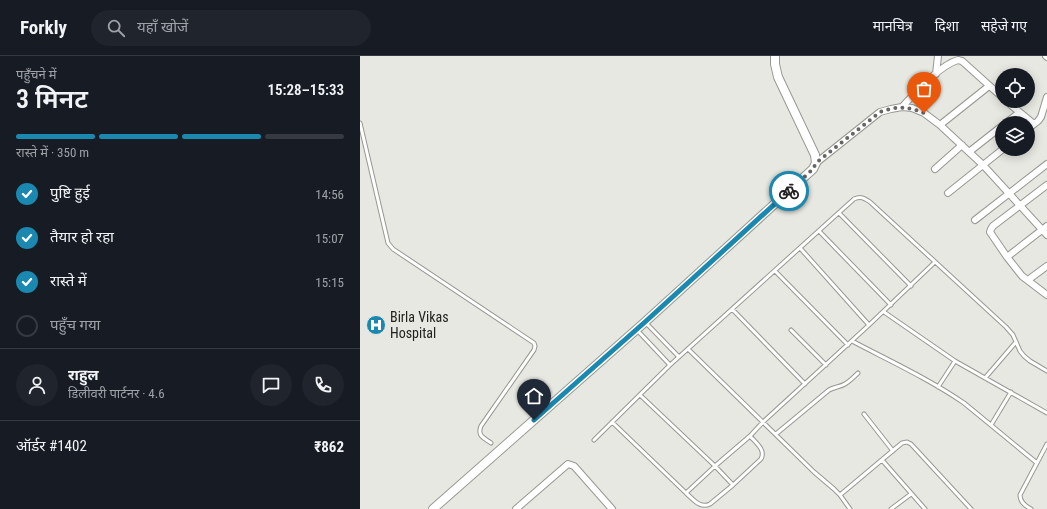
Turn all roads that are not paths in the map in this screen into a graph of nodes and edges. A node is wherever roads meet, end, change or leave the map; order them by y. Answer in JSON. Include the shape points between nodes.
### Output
{"nodes":[{"id":1,"x":774,"y":56,"type":"edge"},
{"id":2,"x":938,"y":56,"type":"edge"},
{"id":3,"x":936,"y":74,"type":"junction"},
{"id":4,"x":989,"y":86,"type":"junction"},
{"id":5,"x":995,"y":92,"type":"edge"},
{"id":6,"x":1047,"y":96,"type":"edge"},
{"id":7,"x":902,"y":107,"type":"junction"},
{"id":8,"x":1014,"y":108,"type":"edge"},
{"id":9,"x":1019,"y":113,"type":"junction"},
{"id":10,"x":1015,"y":116,"type":"edge"},
{"id":11,"x":1023,"y":116,"type":"edge"},
{"id":12,"x":1041,"y":116,"type":"junction"},
{"id":13,"x":1047,"y":120,"type":"edge"},
{"id":14,"x":360,"y":123,"type":"edge"},
{"id":15,"x":1035,"y":123,"type":"edge"},
{"id":16,"x":940,"y":125,"type":"junction"},
{"id":17,"x":995,"y":132,"type":"edge"},
{"id":18,"x":962,"y":145,"type":"junction"},
{"id":19,"x":970,"y":152,"type":"junction"},
{"id":20,"x":995,"y":155,"type":"edge"},
{"id":21,"x":816,"y":163,"type":"junction"},
{"id":22,"x":1047,"y":164,"type":"edge"},
{"id":23,"x":983,"y":165,"type":"junction"},
{"id":24,"x":934,"y":168,"type":"dead end"},
{"id":25,"x":1047,"y":185,"type":"edge"},
{"id":26,"x":948,"y":193,"type":"dead end"},
{"id":27,"x":1009,"y":193,"type":"junction"},
{"id":28,"x":1020,"y":205,"type":"junction"},
{"id":29,"x":839,"y":213,"type":"junction"},
{"id":30,"x":975,"y":220,"type":"dead end"},
{"id":31,"x":1045,"y":227,"type":"edge"},
{"id":32,"x":819,"y":231,"type":"junction"},
{"id":33,"x":1047,"y":235,"type":"edge"},
{"id":34,"x":800,"y":248,"type":"junction"},
{"id":35,"x":1007,"y":257,"type":"junction"},
{"id":36,"x":935,"y":262,"type":"junction"},
{"id":37,"x":1047,"y":266,"type":"edge"},
{"id":38,"x":774,"y":271,"type":"junction"},
{"id":39,"x":1028,"y":280,"type":"junction"},
{"id":40,"x":911,"y":286,"type":"junction"},
{"id":41,"x":1047,"y":295,"type":"edge"},
{"id":42,"x":891,"y":305,"type":"junction"},
{"id":43,"x":732,"y":309,"type":"junction"},
{"id":44,"x":884,"y":312,"type":"junction"},
{"id":45,"x":645,"y":322,"type":"junction"},
{"id":46,"x":869,"y":325,"type":"junction"},
{"id":47,"x":636,"y":330,"type":"junction"},
{"id":48,"x":791,"y":330,"type":"dead end"},
{"id":49,"x":852,"y":341,"type":"junction"},
{"id":50,"x":1016,"y":342,"type":"junction"},
{"id":51,"x":848,"y":345,"type":"junction"},
{"id":52,"x":688,"y":349,"type":"junction"},
{"id":53,"x":679,"y":357,"type":"junction"},
{"id":54,"x":955,"y":361,"type":"junction"},
{"id":55,"x":670,"y":365,"type":"junction"},
{"id":56,"x":826,"y":365,"type":"junction"},
{"id":57,"x":1047,"y":371,"type":"edge"},
{"id":58,"x":858,"y":373,"type":"dead end"},
{"id":59,"x":986,"y":378,"type":"junction"},
{"id":60,"x":805,"y":384,"type":"junction"},
{"id":61,"x":938,"y":386,"type":"junction"},
{"id":62,"x":1011,"y":392,"type":"junction"},
{"id":63,"x":640,"y":395,"type":"junction"},
{"id":64,"x":1047,"y":412,"type":"edge"},
{"id":65,"x":864,"y":414,"type":"dead end"},
{"id":66,"x":612,"y":422,"type":"junction"},
{"id":67,"x":763,"y":422,"type":"junction"},
{"id":68,"x":991,"y":425,"type":"junction"},
{"id":69,"x":776,"y":434,"type":"junction"},
{"id":70,"x":750,"y":436,"type":"junction"},
{"id":71,"x":594,"y":440,"type":"dead end"},
{"id":72,"x":491,"y":443,"type":"dead end"},
{"id":73,"x":1047,"y":444,"type":"edge"},
{"id":74,"x":893,"y":451,"type":"junction"},
{"id":75,"x":882,"y":460,"type":"junction"},
{"id":76,"x":1037,"y":463,"type":"junction"},
{"id":77,"x":715,"y":466,"type":"junction"},
{"id":78,"x":733,"y":485,"type":"junction"},
{"id":79,"x":686,"y":493,"type":"junction"},
{"id":80,"x":911,"y":494,"type":"junction"},
{"id":81,"x":840,"y":495,"type":"junction"},
{"id":82,"x":434,"y":509,"type":"edge"},
{"id":83,"x":516,"y":509,"type":"edge"},
{"id":84,"x":612,"y":509,"type":"edge"},
{"id":85,"x":850,"y":509,"type":"edge"},
{"id":86,"x":891,"y":509,"type":"edge"},
{"id":87,"x":925,"y":509,"type":"edge"},
{"id":88,"x":971,"y":509,"type":"edge"},
{"id":89,"x":1031,"y":509,"type":"edge"}],
"edges":[{"from":1,"to":21,"type":"street","via":[[778,77],[815,155]]},
{"from":2,"to":3,"type":"street"},
{"from":3,"to":4,"type":"street","via":[[958,60]]},
{"from":3,"to":7,"type":"street"},
{"from":4,"to":5,"type":"street"},
{"from":4,"to":16,"type":"street"},
{"from":6,"to":12,"type":"street"},
{"from":7,"to":16,"type":"street","via":[[924,113]]},
{"from":7,"to":21,"type":"street","via":[[880,112]]},
{"from":8,"to":9,"type":"street"},
{"from":9,"to":10,"type":"street"},
{"from":9,"to":11,"type":"street"},
{"from":12,"to":13,"type":"street"},
{"from":12,"to":15,"type":"street"},
{"from":14,"to":72,"type":"lane","via":[[388,243],[393,249],[534,343],[534,350],[481,426],[481,436]]},
{"from":16,"to":18,"type":"street"},
{"from":17,"to":19,"type":"street"},
{"from":18,"to":19,"type":"street"},
{"from":18,"to":24,"type":"street"},
{"from":19,"to":23,"type":"street"},
{"from":20,"to":23,"type":"street"},
{"from":21,"to":45,"type":"street","via":[[813,169]]},
{"from":22,"to":27,"type":"street"},
{"from":23,"to":26,"type":"street"},
{"from":23,"to":27,"type":"street"},
{"from":25,"to":28,"type":"street"},
{"from":27,"to":28,"type":"street"},
{"from":27,"to":30,"type":"street"},
{"from":28,"to":31,"type":"street"},
{"from":28,"to":35,"type":"street","via":[[993,226],[990,232]]},
{"from":29,"to":32,"type":"lane"},
{"from":29,"to":36,"type":"lane","via":[[854,199],[864,198]]},
{"from":29,"to":40,"type":"lane"},
{"from":31,"to":33,"type":"street"},
{"from":31,"to":35,"type":"street"},
{"from":32,"to":34,"type":"lane"},
{"from":32,"to":42,"type":"lane"},
{"from":34,"to":38,"type":"lane"},
{"from":34,"to":46,"type":"lane"},
{"from":35,"to":39,"type":"street"},
{"from":36,"to":40,"type":"lane"},
{"from":36,"to":50,"type":"lane","via":[[1006,327]]},
{"from":37,"to":39,"type":"street"},
{"from":38,"to":43,"type":"lane"},
{"from":38,"to":51,"type":"lane"},
{"from":39,"to":41,"type":"street"},
{"from":40,"to":42,"type":"lane"},
{"from":42,"to":44,"type":"lane"},
{"from":43,"to":52,"type":"lane"},
{"from":43,"to":60,"type":"lane"},
{"from":44,"to":46,"type":"lane"},
{"from":44,"to":54,"type":"lane"},
{"from":45,"to":47,"type":"street"},
{"from":45,"to":53,"type":"lane"},
{"from":46,"to":49,"type":"lane"},
{"from":47,"to":55,"type":"lane"},
{"from":47,"to":82,"type":"street"},
{"from":48,"to":56,"type":"lane"},
{"from":49,"to":51,"type":"lane"},
{"from":49,"to":61,"type":"lane"},
{"from":50,"to":57,"type":"lane","via":[[1024,356]]},
{"from":50,"to":59,"type":"lane"},
{"from":51,"to":56,"type":"lane"},
{"from":52,"to":53,"type":"lane"},
{"from":52,"to":67,"type":"lane"},
{"from":53,"to":55,"type":"lane"},
{"from":54,"to":59,"type":"lane"},
{"from":54,"to":61,"type":"lane"},
{"from":55,"to":63,"type":"lane"},
{"from":56,"to":60,"type":"lane"},
{"from":58,"to":69,"type":"lane","via":[[846,383],[829,390]]},
{"from":59,"to":62,"type":"lane"},
{"from":60,"to":67,"type":"lane"},
{"from":61,"to":68,"type":"lane"},
{"from":62,"to":64,"type":"lane"},
{"from":62,"to":68,"type":"lane"},
{"from":63,"to":66,"type":"lane"},
{"from":63,"to":77,"type":"lane"},
{"from":65,"to":74,"type":"lane"},
{"from":66,"to":71,"type":"lane"},
{"from":66,"to":79,"type":"lane"},
{"from":67,"to":69,"type":"lane"},
{"from":67,"to":70,"type":"lane"},
{"from":68,"to":76,"type":"lane"},
{"from":69,"to":81,"type":"lane"},
{"from":70,"to":77,"type":"lane"},
{"from":70,"to":78,"type":"lane","via":[[763,455]]},
{"from":73,"to":76,"type":"lane"},
{"from":74,"to":75,"type":"lane"},
{"from":74,"to":88,"type":"lane","via":[[902,443],[911,444]]},
{"from":75,"to":80,"type":"lane"},
{"from":75,"to":81,"type":"lane"},
{"from":76,"to":89,"type":"lane","via":[[1020,495],[1025,506]]},
{"from":77,"to":78,"type":"lane"},
{"from":77,"to":79,"type":"lane"},
{"from":78,"to":79,"type":"lane","via":[[706,506],[697,503]]},
{"from":80,"to":86,"type":"lane"},
{"from":80,"to":87,"type":"lane"},
{"from":81,"to":85,"type":"lane"},
{"from":83,"to":84,"type":"street","via":[[568,464],[574,466]]}]}
